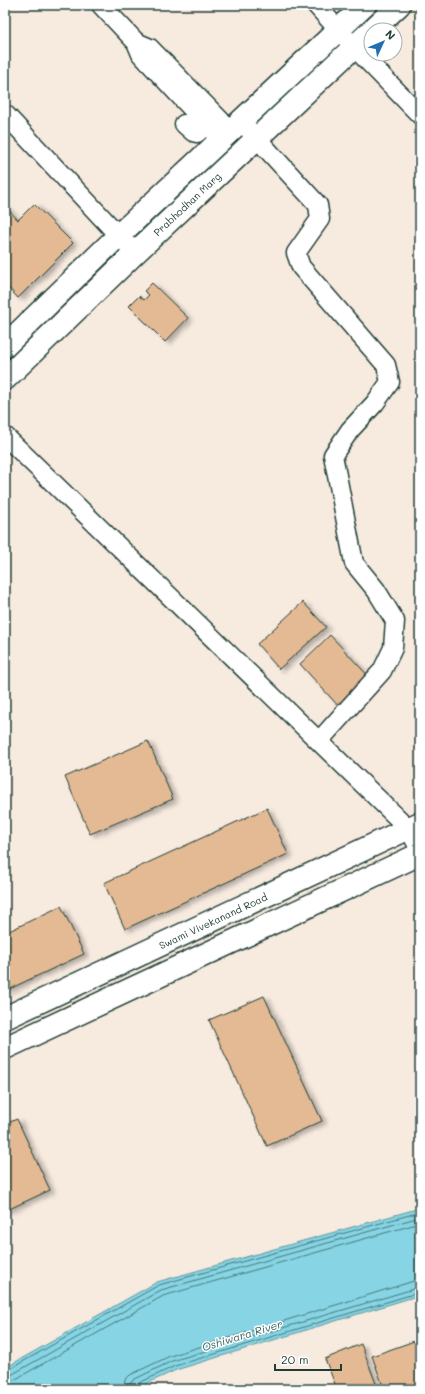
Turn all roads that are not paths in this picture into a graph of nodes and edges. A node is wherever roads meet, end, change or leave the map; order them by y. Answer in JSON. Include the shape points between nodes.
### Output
{"nodes":[{"id":1,"x":101,"y":5,"type":"edge"},
{"id":2,"x":316,"y":5,"type":"edge"},
{"id":3,"x":364,"y":5,"type":"edge"},
{"id":4,"x":399,"y":5,"type":"edge"},
{"id":5,"x":381,"y":22,"type":"edge"},
{"id":6,"x":338,"y":30,"type":"junction"},
{"id":7,"x":363,"y":38,"type":"edge"},
{"id":8,"x":136,"y":42,"type":"junction"},
{"id":9,"x":354,"y":47,"type":"junction"},
{"id":10,"x":5,"y":114,"type":"edge"},
{"id":11,"x":420,"y":115,"type":"edge"},
{"id":12,"x":184,"y":124,"type":"dead end"},
{"id":13,"x":207,"y":124,"type":"junction"},
{"id":14,"x":231,"y":131,"type":"junction"},
{"id":15,"x":257,"y":138,"type":"junction"},
{"id":16,"x":120,"y":236,"type":"junction"},
{"id":17,"x":136,"y":253,"type":"junction"},
{"id":18,"x":5,"y":346,"type":"edge"},
{"id":19,"x":5,"y":380,"type":"edge"},
{"id":20,"x":5,"y":436,"type":"edge"},
{"id":21,"x":319,"y":741,"type":"junction"},
{"id":22,"x":415,"y":826,"type":"edge"},
{"id":23,"x":420,"y":850,"type":"edge"},
{"id":24,"x":420,"y":854,"type":"edge"},
{"id":25,"x":5,"y":1018,"type":"edge"},
{"id":26,"x":5,"y":1048,"type":"edge"}],
"edges":[{"from":1,"to":8,"type":"street"},
{"from":2,"to":6,"type":"street"},
{"from":3,"to":6,"type":"street"},
{"from":4,"to":5,"type":"street","name":"Prabhodhan Marg"},
{"from":6,"to":9,"type":"street"},
{"from":6,"to":14,"type":"street"},
{"from":7,"to":9,"type":"street","name":"Prabhodhan Marg"},
{"from":8,"to":13,"type":"street","via":[[141,54]]},
{"from":8,"to":14,"type":"street","via":[[150,48]]},
{"from":9,"to":11,"type":"street"},
{"from":9,"to":15,"type":"street","name":"Prabhodhan Marg"},
{"from":10,"to":16,"type":"street"},
{"from":12,"to":13,"type":"street","via":[[197,133]]},
{"from":13,"to":14,"type":"street"},
{"from":14,"to":15,"type":"street"},
{"from":14,"to":16,"type":"street"},
{"from":15,"to":17,"type":"street","name":"Prabhodhan Marg"},
{"from":15,"to":21,"type":"street","via":[[318,205],[320,219],[296,253],[301,267],[386,365],[390,382],[333,455],[354,563],[376,590],[395,622],[393,648],[382,671]]},
{"from":16,"to":17,"type":"street"},
{"from":16,"to":18,"type":"street"},
{"from":17,"to":19,"type":"street","name":"Prabhodhan Marg"},
{"from":20,"to":21,"type":"street"},
{"from":21,"to":22,"type":"street"},
{"from":22,"to":23,"type":"street"},
{"from":22,"to":25,"type":"street","name":"Swami Vivekanand Road"},
{"from":24,"to":26,"type":"street"}]}
